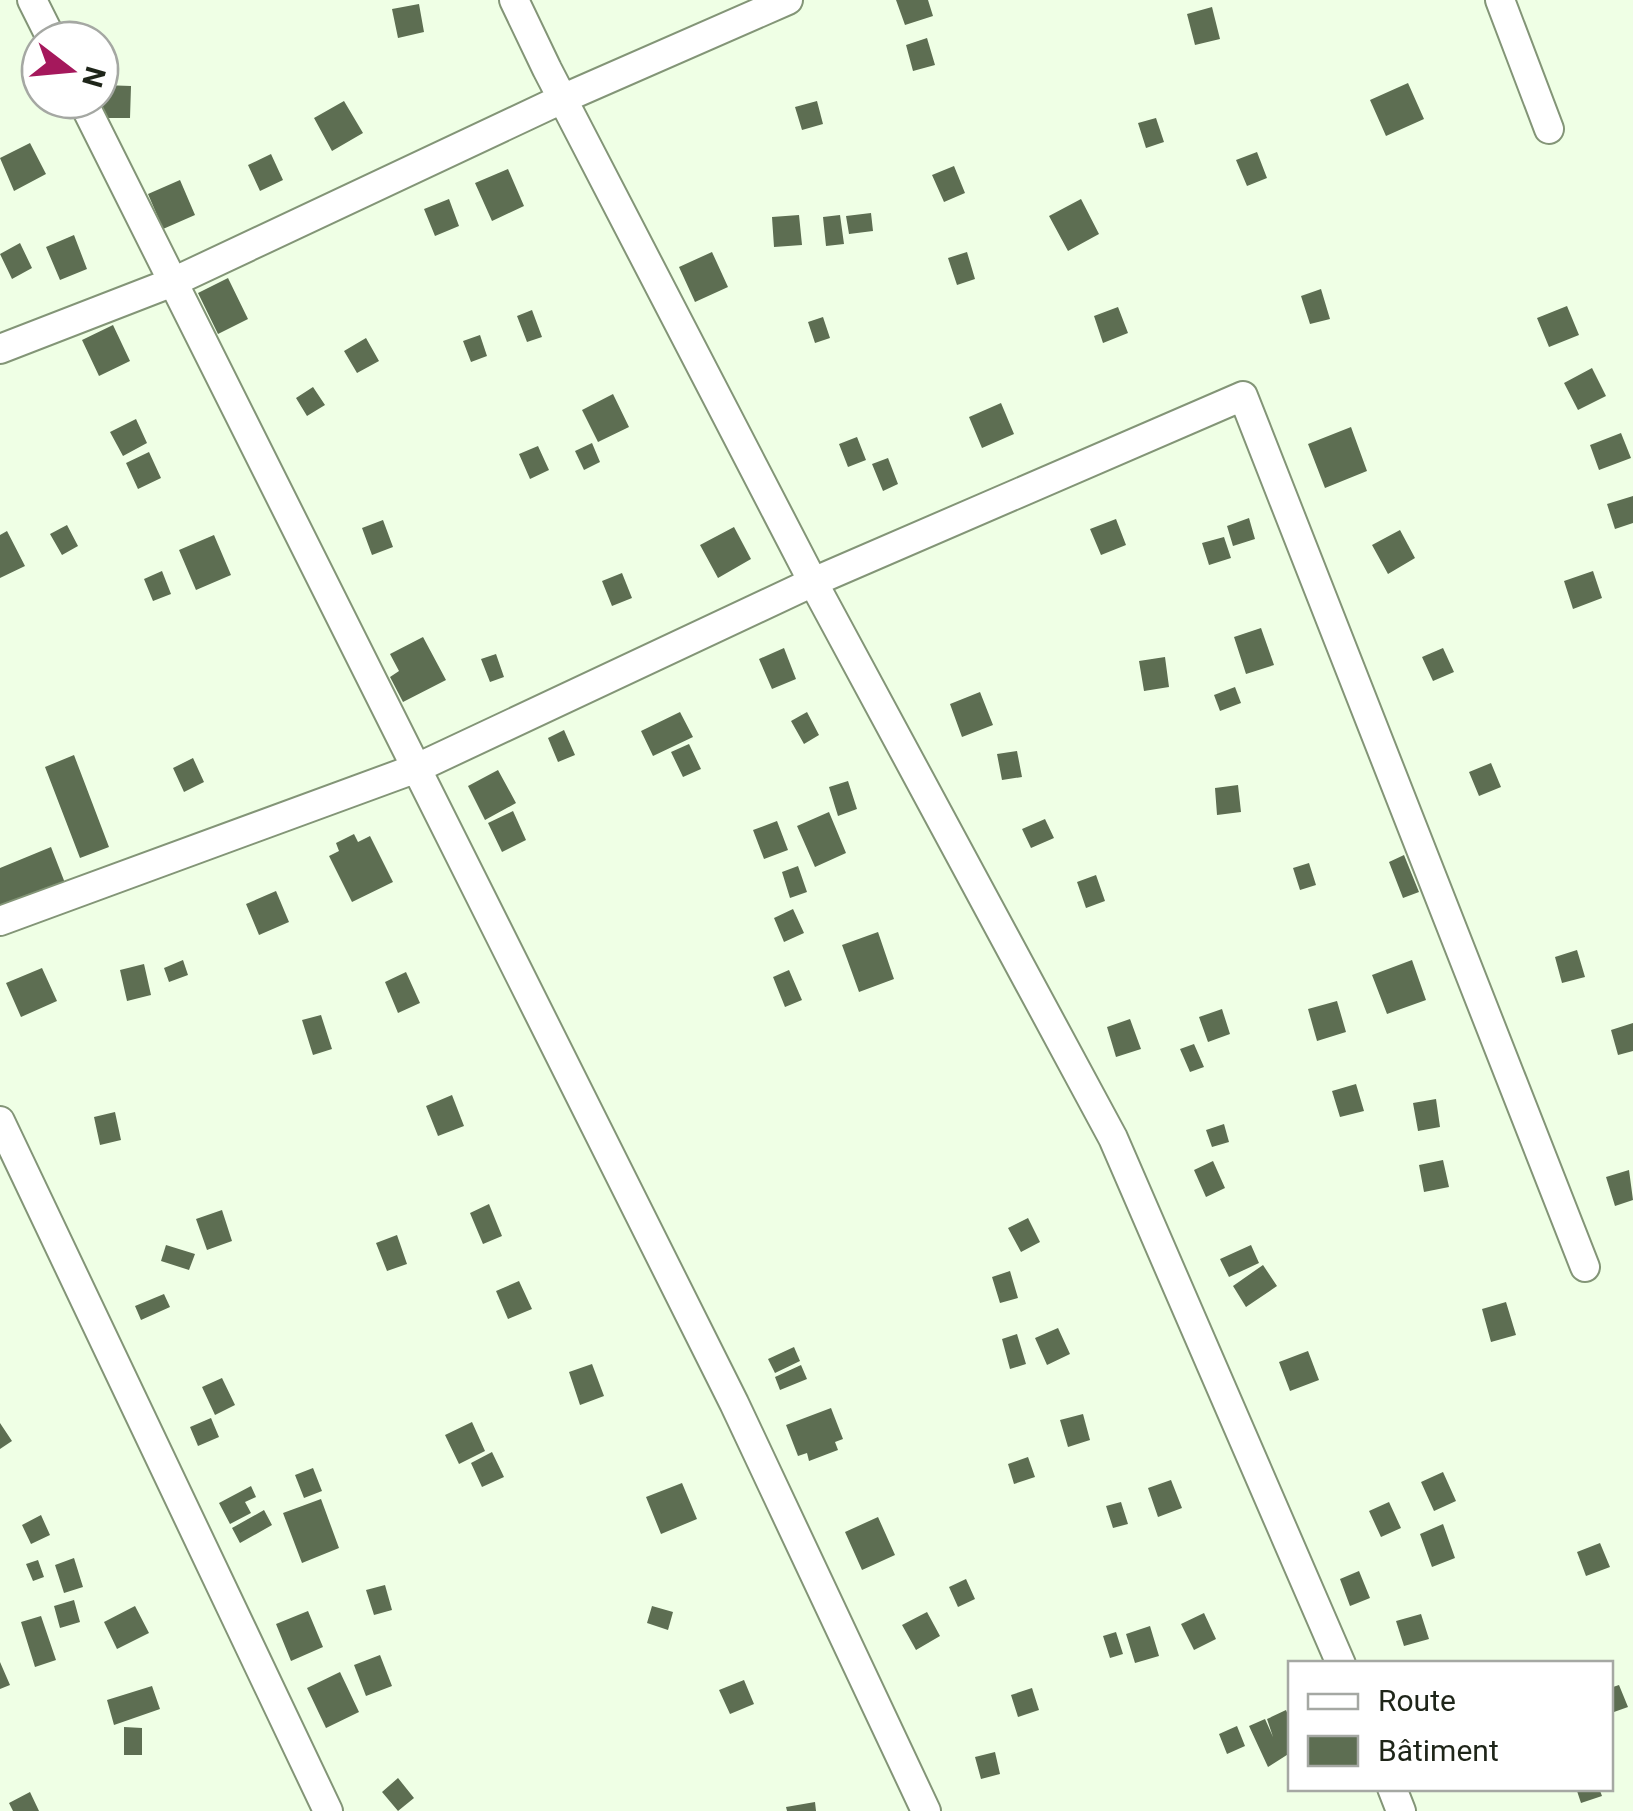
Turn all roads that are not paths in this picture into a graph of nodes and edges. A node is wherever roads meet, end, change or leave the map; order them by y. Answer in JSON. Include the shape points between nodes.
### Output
{"nodes":[{"id":1,"x":514,"y":0,"type":"edge"},
{"id":2,"x":788,"y":0,"type":"edge"},
{"id":3,"x":1500,"y":0,"type":"edge"},
{"id":4,"x":562,"y":99,"type":"junction"},
{"id":5,"x":92,"y":120,"type":"edge"},
{"id":6,"x":1549,"y":129,"type":"dead end"},
{"id":7,"x":174,"y":282,"type":"junction"},
{"id":8,"x":0,"y":349,"type":"edge"},
{"id":9,"x":813,"y":582,"type":"junction"},
{"id":10,"x":416,"y":768,"type":"junction"},
{"id":11,"x":0,"y":922,"type":"edge"},
{"id":12,"x":0,"y":1122,"type":"edge"},
{"id":13,"x":1584,"y":1267,"type":"dead end"},
{"id":14,"x":1340,"y":1661,"type":"edge"},
{"id":15,"x":328,"y":1811,"type":"edge"},
{"id":16,"x":926,"y":1811,"type":"edge"}],
"edges":[{"from":1,"to":4,"type":"street"},
{"from":2,"to":4,"type":"street"},
{"from":3,"to":6,"type":"street"},
{"from":4,"to":7,"type":"street"},
{"from":4,"to":9,"type":"street"},
{"from":5,"to":7,"type":"street"},
{"from":7,"to":8,"type":"street"},
{"from":7,"to":10,"type":"street"},
{"from":9,"to":10,"type":"street"},
{"from":9,"to":13,"type":"street","via":[[1243,396]]},
{"from":9,"to":14,"type":"street","via":[[1112,1138]]},
{"from":10,"to":11,"type":"street"},
{"from":10,"to":16,"type":"street","via":[[734,1403]]},
{"from":12,"to":15,"type":"street"}]}
